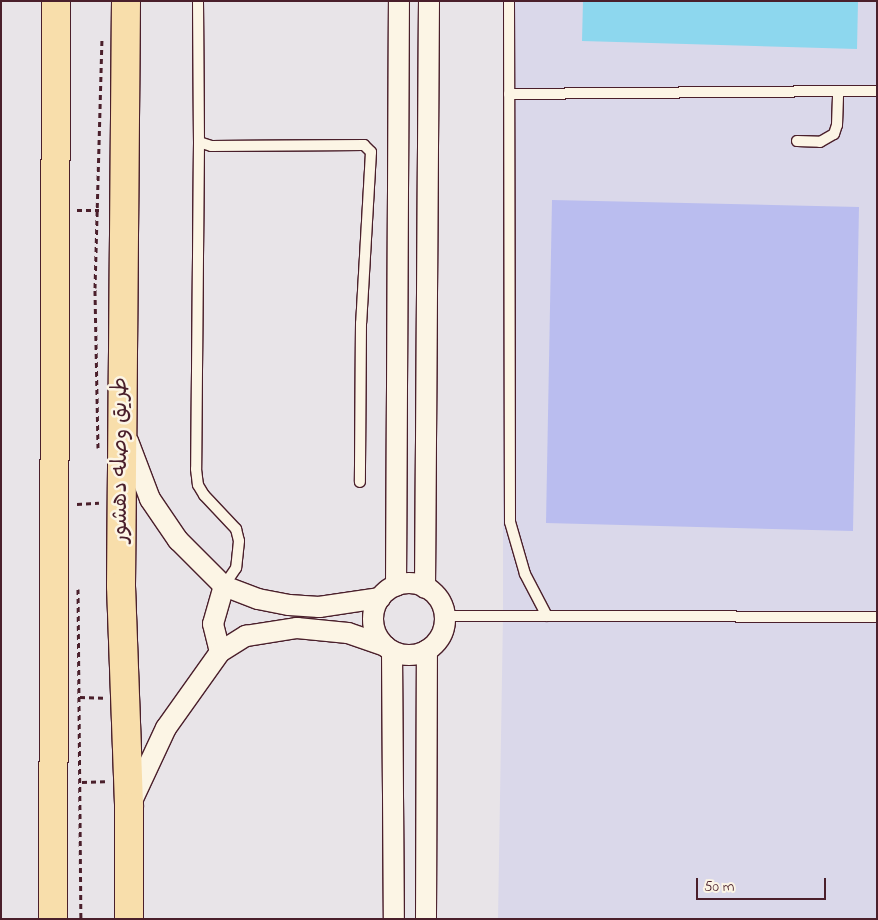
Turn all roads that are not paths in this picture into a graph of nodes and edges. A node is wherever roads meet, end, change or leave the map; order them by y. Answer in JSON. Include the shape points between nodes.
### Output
{"nodes":[{"id":1,"x":56,"y":1,"type":"edge"},
{"id":2,"x":126,"y":1,"type":"edge"},
{"id":3,"x":198,"y":1,"type":"edge"},
{"id":4,"x":399,"y":1,"type":"edge"},
{"id":5,"x":429,"y":1,"type":"edge"},
{"id":6,"x":509,"y":1,"type":"edge"},
{"id":7,"x":877,"y":91,"type":"edge"},
{"id":8,"x":838,"y":92,"type":"junction"},
{"id":9,"x":509,"y":94,"type":"junction"},
{"id":10,"x":796,"y":141,"type":"dead end"},
{"id":11,"x":199,"y":142,"type":"junction"},
{"id":12,"x":122,"y":423,"type":"junction"},
{"id":13,"x":360,"y":482,"type":"dead end"},
{"id":14,"x":224,"y":586,"type":"junction"},
{"id":15,"x":396,"y":586,"type":"junction"},
{"id":16,"x":425,"y":588,"type":"junction"},
{"id":17,"x":380,"y":598,"type":"junction"},
{"id":18,"x":444,"y":616,"type":"junction"},
{"id":19,"x":547,"y":616,"type":"junction"},
{"id":20,"x":877,"y":617,"type":"edge"},
{"id":21,"x":388,"y":648,"type":"junction"},
{"id":22,"x":427,"y":650,"type":"junction"},
{"id":23,"x":220,"y":652,"type":"junction"},
{"id":24,"x":129,"y":807,"type":"junction"},
{"id":25,"x":394,"y":858,"type":"junction"},
{"id":26,"x":427,"y":859,"type":"junction"},
{"id":27,"x":53,"y":919,"type":"edge"},
{"id":28,"x":128,"y":919,"type":"edge"},
{"id":29,"x":394,"y":919,"type":"edge"},
{"id":30,"x":426,"y":919,"type":"edge"}],
"edges":[{"from":1,"to":27,"type":"main road"},
{"from":2,"to":12,"type":"main road","name":"طريق وصله دهشور"},
{"from":3,"to":11,"type":"lane"},
{"from":4,"to":15,"type":"street"},
{"from":5,"to":16,"type":"street"},
{"from":6,"to":9,"type":"lane"},
{"from":7,"to":8,"type":"lane"},
{"from":8,"to":9,"type":"lane"},
{"from":8,"to":10,"type":"lane","via":[[838,125],[834,134],[820,142]]},
{"from":9,"to":19,"type":"lane","via":[[510,522],[524,574]]},
{"from":11,"to":13,"type":"lane","via":[[211,146],[364,145],[371,152],[361,322]]},
{"from":11,"to":14,"type":"lane","via":[[196,469],[198,485],[236,529],[239,541],[236,568]]},
{"from":12,"to":14,"type":"street","via":[[150,499],[178,540]]},
{"from":12,"to":24,"type":"main road","name":"طريق وصله دهشور","via":[[121,594]]},
{"from":14,"to":17,"type":"street","via":[[258,599],[289,605],[319,607]]},
{"from":14,"to":23,"type":"street","via":[[213,624]]},
{"from":15,"to":16,"type":"street","via":[[416,584]]},
{"from":15,"to":17,"type":"street"},
{"from":16,"to":18,"type":"street","via":[[441,605]]},
{"from":17,"to":21,"type":"street","via":[[373,618],[378,638]]},
{"from":18,"to":19,"type":"lane"},
{"from":18,"to":22,"type":"street","via":[[441,636]]},
{"from":19,"to":20,"type":"lane"},
{"from":21,"to":22,"type":"street","via":[[409,655]]},
{"from":21,"to":23,"type":"street","via":[[348,632],[297,628],[246,636]]},
{"from":21,"to":25,"type":"street"},
{"from":22,"to":26,"type":"street"},
{"from":23,"to":24,"type":"street","via":[[166,728]]},
{"from":24,"to":28,"type":"main road","name":"طريق وصله دهشور"},
{"from":25,"to":26,"type":"street"},
{"from":25,"to":29,"type":"street"},
{"from":26,"to":30,"type":"street"}]}
